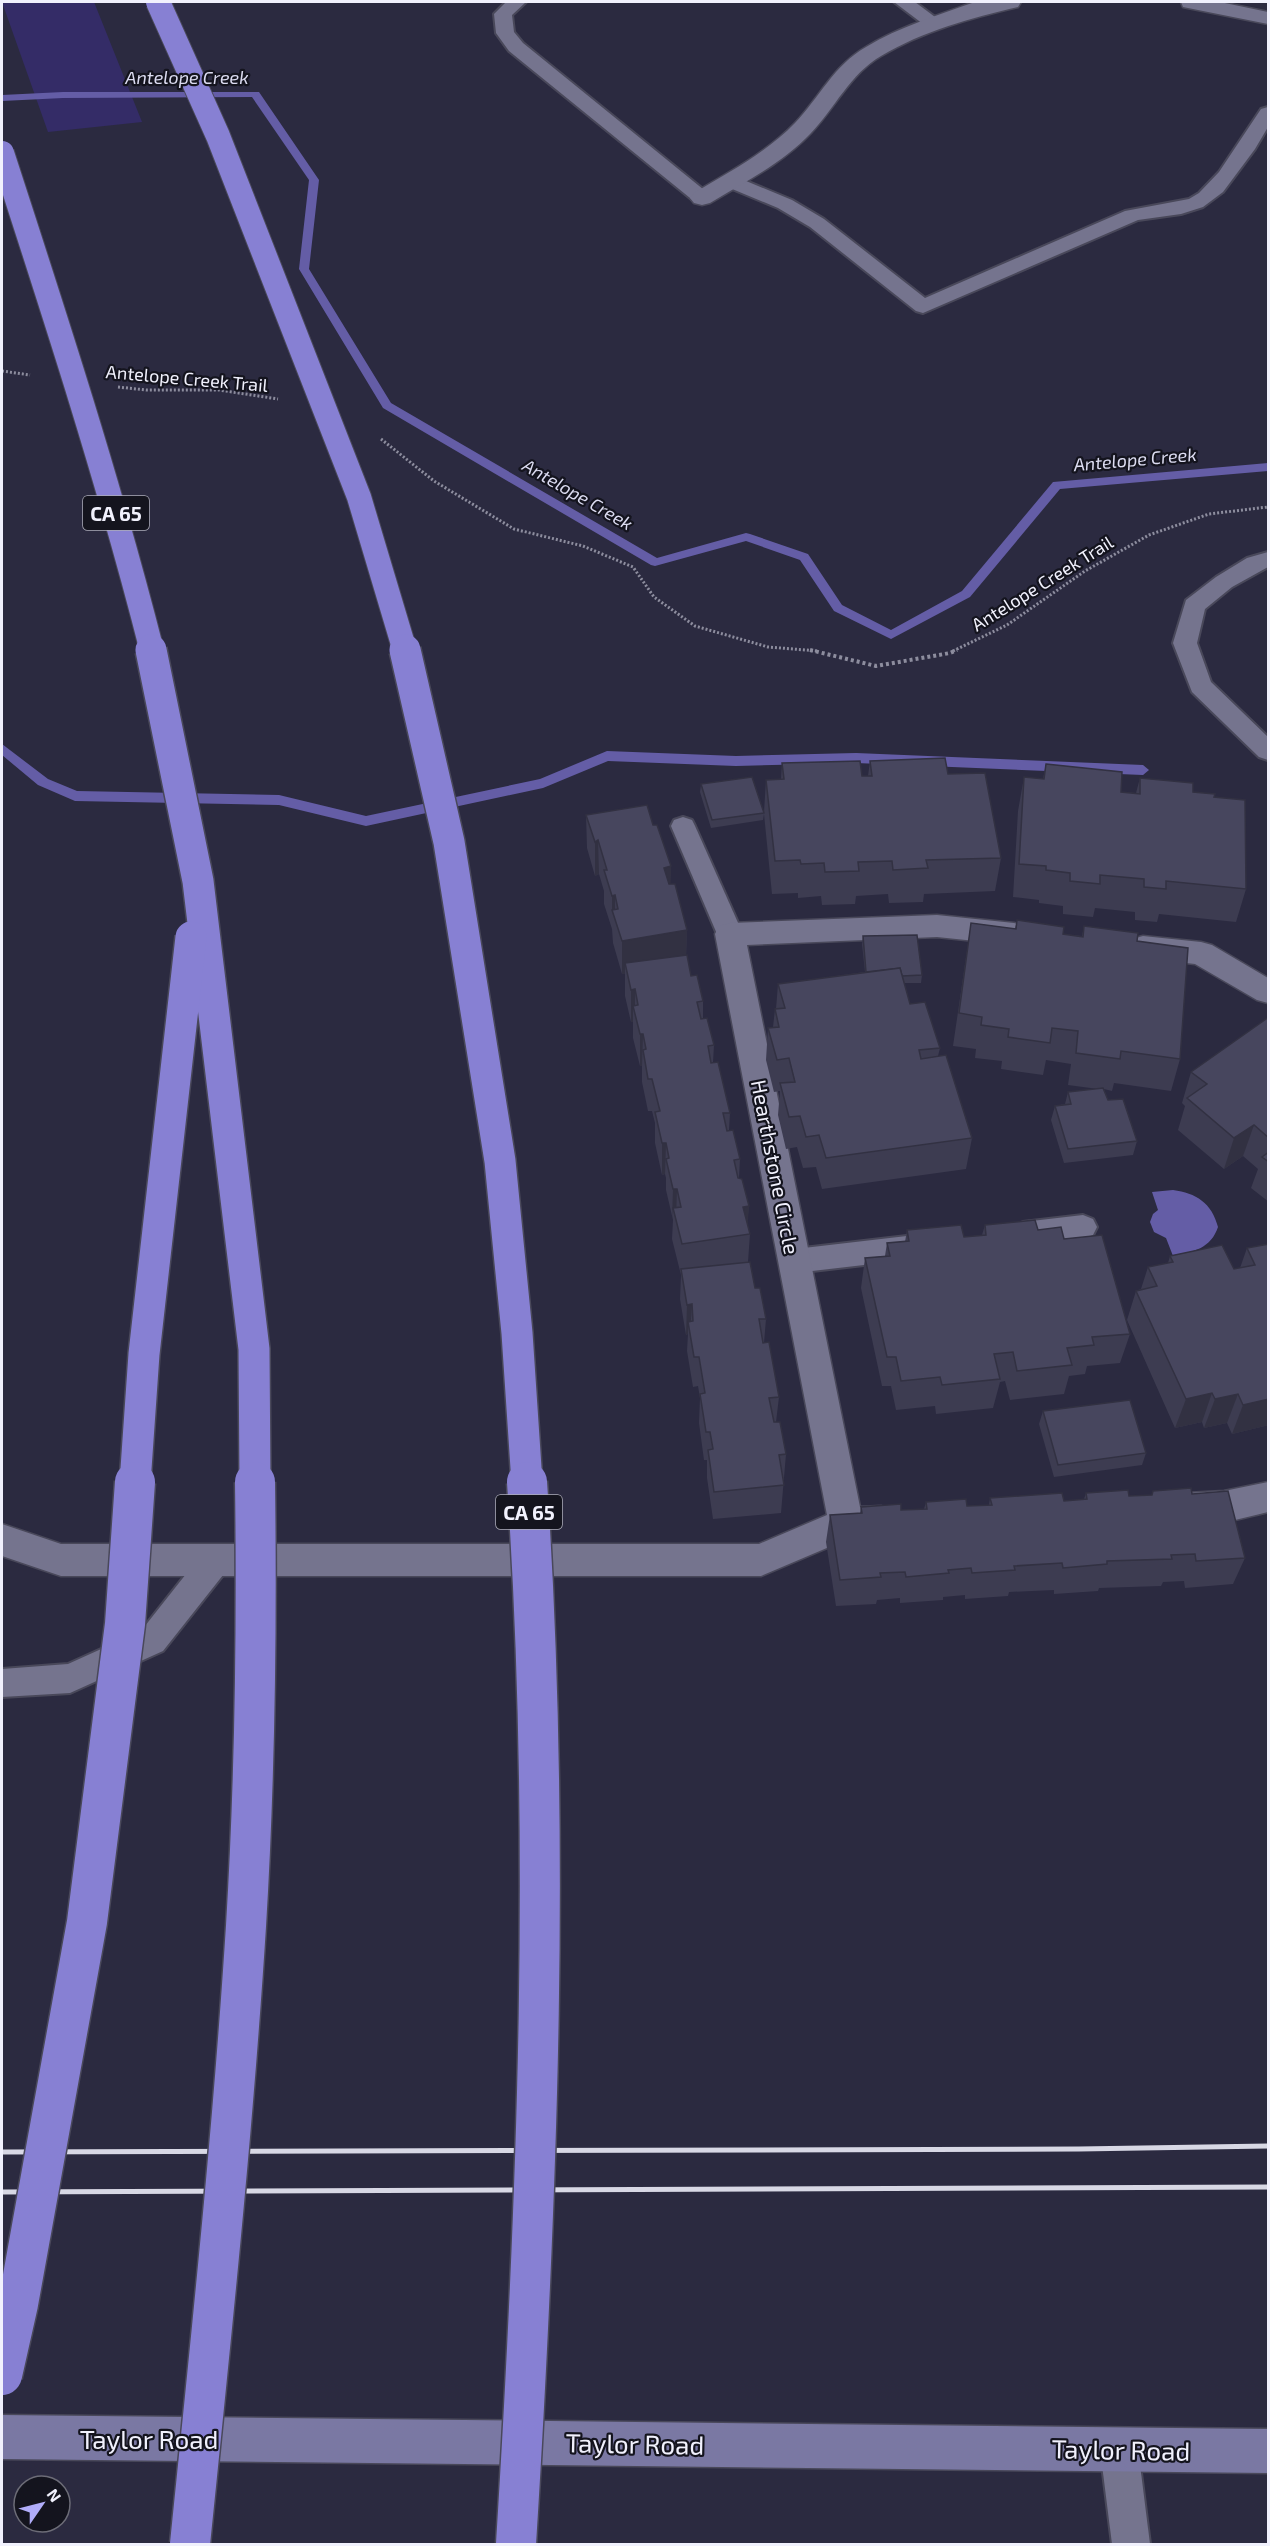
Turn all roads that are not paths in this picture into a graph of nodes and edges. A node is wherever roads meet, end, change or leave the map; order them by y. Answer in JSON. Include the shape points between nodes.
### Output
{"nodes":[{"id":1,"x":158,"y":2,"type":"edge"},
{"id":2,"x":518,"y":2,"type":"edge"},
{"id":3,"x":903,"y":2,"type":"edge"},
{"id":4,"x":1010,"y":2,"type":"edge"},
{"id":5,"x":1191,"y":2,"type":"edge"},
{"id":6,"x":1269,"y":18,"type":"edge"},
{"id":7,"x":934,"y":23,"type":"junction"},
{"id":8,"x":1269,"y":113,"type":"edge"},
{"id":9,"x":2,"y":153,"type":"edge"},
{"id":10,"x":732,"y":182,"type":"junction"},
{"id":11,"x":702,"y":198,"type":"joint"},
{"id":12,"x":1269,"y":560,"type":"edge"},
{"id":13,"x":1269,"y":751,"type":"edge"},
{"id":14,"x":683,"y":826,"type":"dead end"},
{"id":15,"x":198,"y":881,"type":"junction"},
{"id":16,"x":730,"y":934,"type":"junction"},
{"id":17,"x":1040,"y":937,"type":"edge"},
{"id":18,"x":1121,"y":945,"type":"edge"},
{"id":19,"x":1269,"y":992,"type":"edge"},
{"id":20,"x":1083,"y":1227,"type":"dead end"},
{"id":21,"x":1002,"y":1237,"type":"edge"},
{"id":22,"x":944,"y":1244,"type":"edge"},
{"id":23,"x":795,"y":1261,"type":"junction"},
{"id":24,"x":1269,"y":1497,"type":"edge"},
{"id":25,"x":1153,"y":1510,"type":"edge"},
{"id":26,"x":916,"y":1520,"type":"edge"},
{"id":27,"x":846,"y":1523,"type":"junction"},
{"id":28,"x":2,"y":1540,"type":"edge"},
{"id":29,"x":216,"y":1560,"type":"junction"},
{"id":30,"x":2,"y":1683,"type":"edge"},
{"id":31,"x":2,"y":2375,"type":"edge"},
{"id":32,"x":2,"y":2437,"type":"edge"},
{"id":33,"x":1119,"y":2449,"type":"junction"},
{"id":34,"x":1269,"y":2451,"type":"edge"},
{"id":35,"x":190,"y":2544,"type":"edge"},
{"id":36,"x":516,"y":2544,"type":"edge"},
{"id":37,"x":1131,"y":2544,"type":"edge"}],
"edges":[{"from":1,"to":36,"type":"highway","number":"CA 65","bridge":true,"via":[[218,136],[359,497],[400,630],[449,842],[500,1161],[517,1333],[536,1616],[539,1917],[531,2304]]},
{"from":2,"to":11,"type":"lane","via":[[503,14],[505,33],[516,47]]},
{"from":3,"to":7,"type":"lane"},
{"from":4,"to":7,"type":"street"},
{"from":5,"to":6,"type":"street"},
{"from":7,"to":10,"type":"street","via":[[872,52],[837,84],[803,128]]},
{"from":8,"to":10,"type":"lane","via":[[1208,196],[1181,207],[1132,215],[923,307],[817,223],[785,204]]},
{"from":9,"to":15,"type":"highway","number":"CA 65","bridge":true,"via":[[86,411],[125,546],[157,672]]},
{"from":10,"to":11,"type":"street"},
{"from":12,"to":13,"type":"lane","via":[[1255,563],[1224,582],[1194,606],[1185,642],[1200,686]]},
{"from":14,"to":16,"type":"lane"},
{"from":15,"to":31,"type":"highway","bridge":true,"via":[[144,1354],[125,1624],[88,1911]]},
{"from":15,"to":35,"type":"highway","bridge":true,"via":[[254,1349],[257,1622],[246,1925]]},
{"from":16,"to":17,"type":"street","via":[[937,926]]},
{"from":16,"to":23,"type":"street","name":"Hearthstone Circle"},
{"from":18,"to":19,"type":"street","via":[[1201,953]]},
{"from":20,"to":21,"type":"lane"},
{"from":22,"to":23,"type":"lane"},
{"from":23,"to":27,"type":"street","name":"Hearthstone Circle"},
{"from":24,"to":25,"type":"street","via":[[1224,1507]]},
{"from":26,"to":27,"type":"street"},
{"from":27,"to":29,"type":"street","via":[[761,1560]]},
{"from":28,"to":29,"type":"street","via":[[61,1560]]},
{"from":29,"to":30,"type":"lane","via":[[152,1641],[70,1678]]},
{"from":32,"to":33,"type":"main road","name":"Taylor Road"},
{"from":33,"to":34,"type":"main road","name":"Taylor Road"},
{"from":33,"to":37,"type":"lane"}]}
